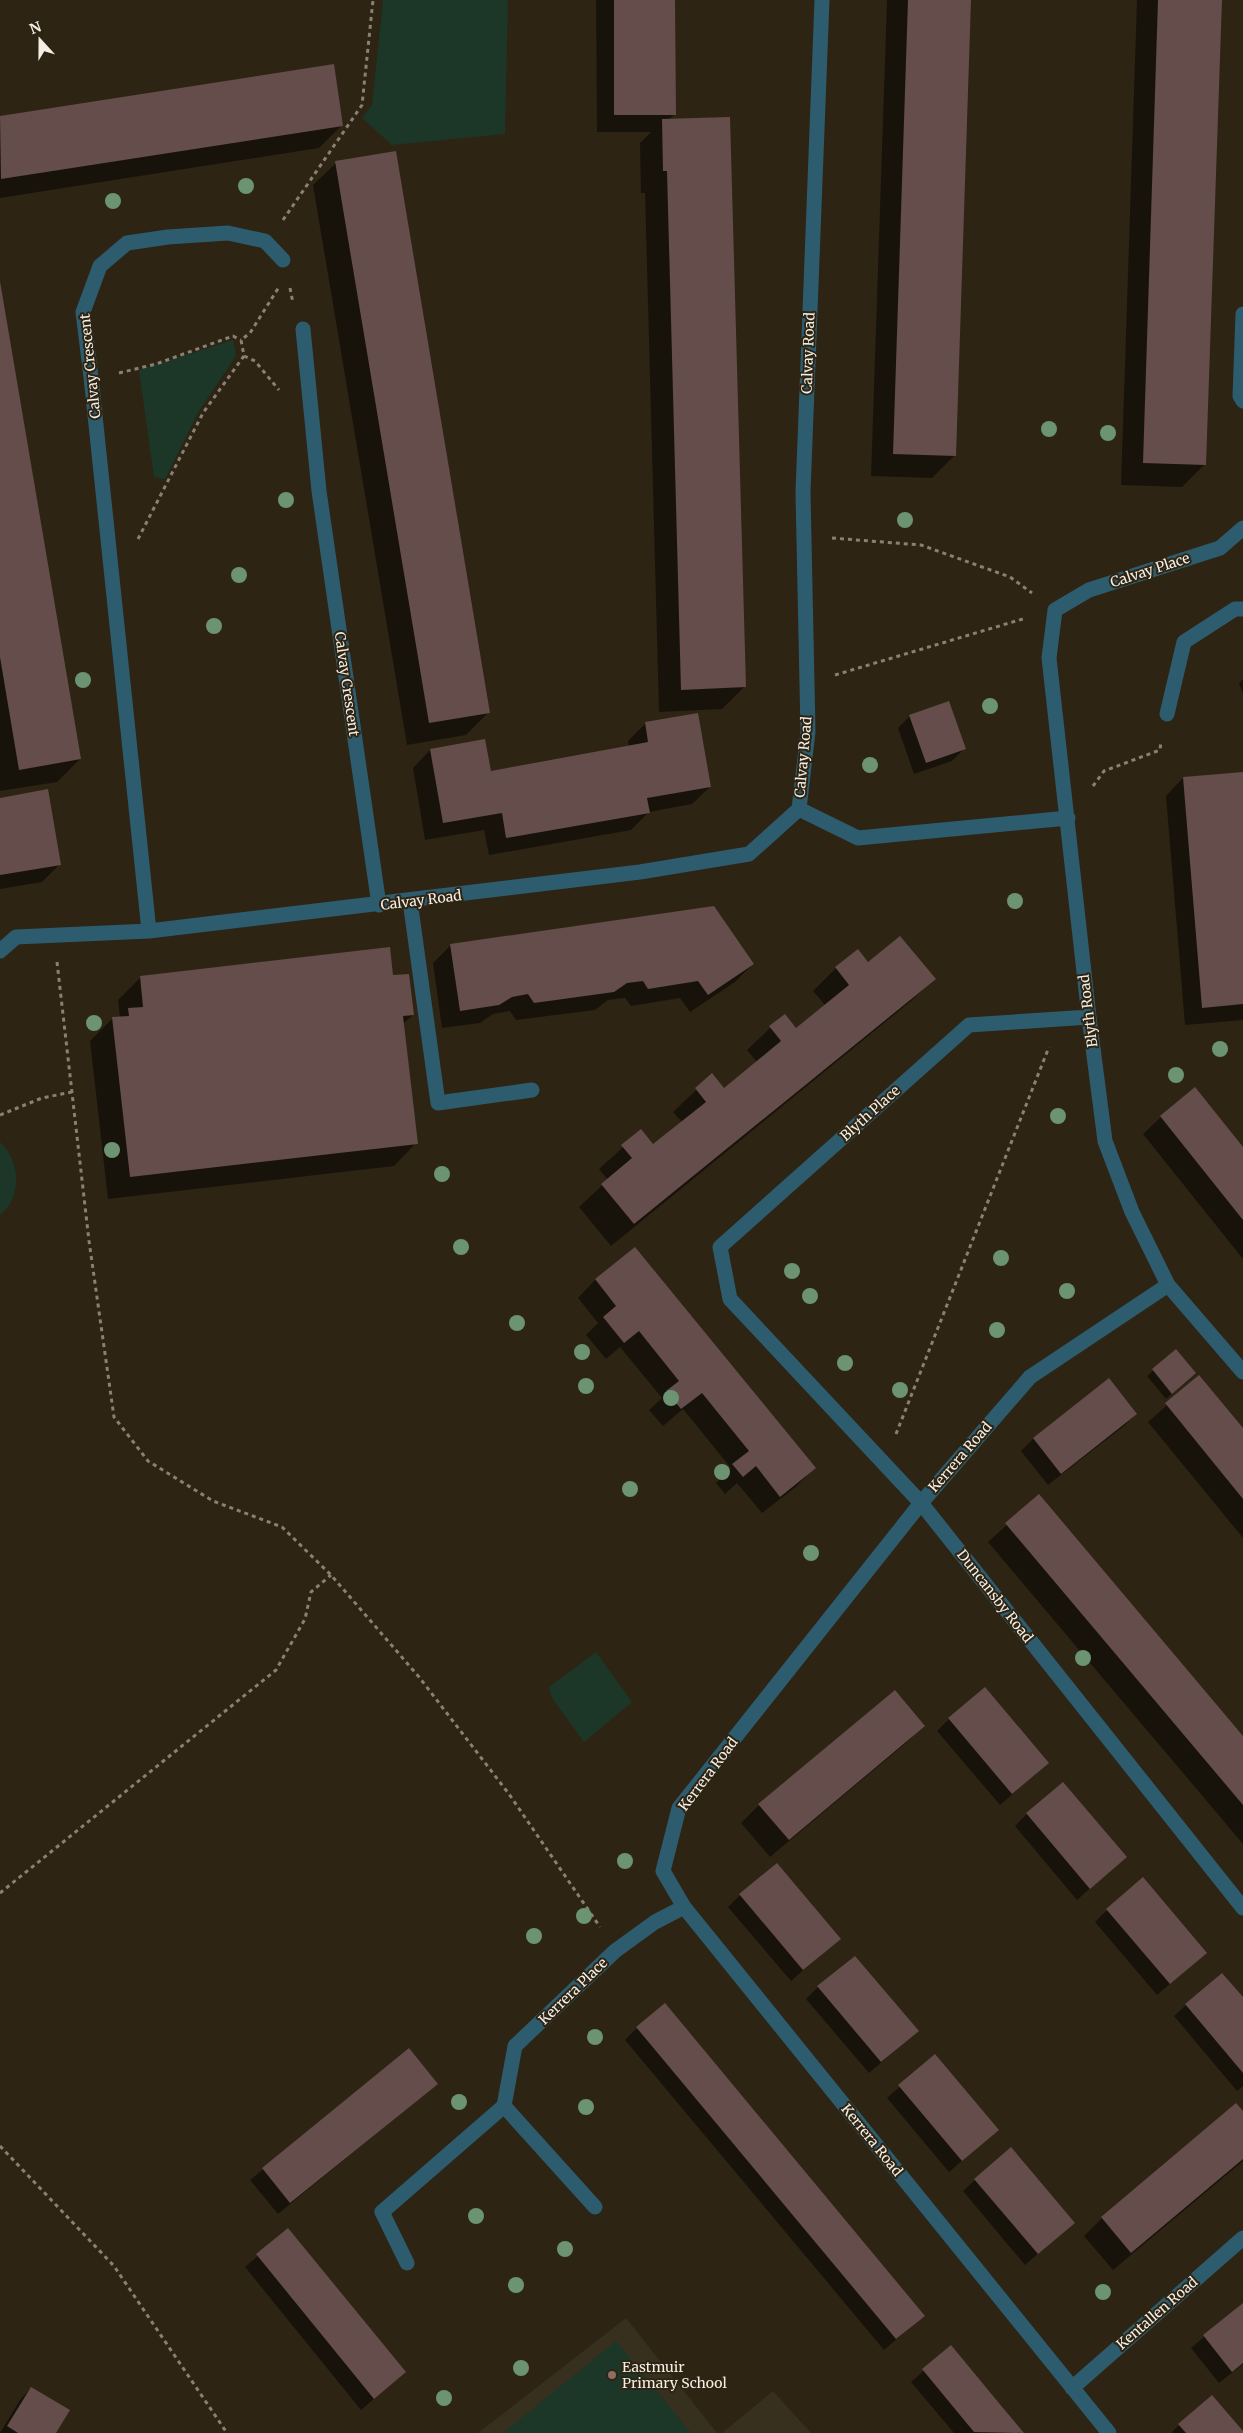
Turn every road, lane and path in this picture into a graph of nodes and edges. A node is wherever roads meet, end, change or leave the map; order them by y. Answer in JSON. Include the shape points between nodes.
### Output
{"nodes":[{"id":1,"x":373,"y":0,"type":"edge"},
{"id":2,"x":822,"y":0,"type":"edge"},
{"id":3,"x":265,"y":242,"type":"junction"},
{"id":4,"x":283,"y":260,"type":"joint"},
{"id":5,"x":288,"y":282,"type":"junction"},
{"id":6,"x":1243,"y":314,"type":"edge"},
{"id":7,"x":303,"y":329,"type":"joint"},
{"id":8,"x":241,"y":340,"type":"junction"},
{"id":9,"x":244,"y":356,"type":"junction"},
{"id":10,"x":91,"y":377,"type":"junction"},
{"id":11,"x":309,"y":391,"type":"junction"},
{"id":12,"x":1243,"y":401,"type":"edge"},
{"id":13,"x":1243,"y":528,"type":"edge"},
{"id":14,"x":804,"y":536,"type":"junction"},
{"id":15,"x":110,"y":564,"type":"junction"},
{"id":16,"x":1243,"y":609,"type":"edge"},
{"id":17,"x":1055,"y":610,"type":"junction"},
{"id":18,"x":807,"y":683,"type":"junction"},
{"id":19,"x":1167,"y":714,"type":"joint"},
{"id":20,"x":798,"y":809,"type":"junction"},
{"id":21,"x":1068,"y":818,"type":"junction"},
{"id":22,"x":410,"y":902,"type":"junction"},
{"id":23,"x":379,"y":905,"type":"junction"},
{"id":24,"x":149,"y":931,"type":"junction"},
{"id":25,"x":54,"y":936,"type":"junction"},
{"id":26,"x":0,"y":951,"type":"edge"},
{"id":27,"x":1088,"y":1016,"type":"junction"},
{"id":28,"x":1060,"y":1019,"type":"junction"},
{"id":29,"x":532,"y":1090,"type":"dead end"},
{"id":30,"x":72,"y":1092,"type":"junction"},
{"id":31,"x":0,"y":1115,"type":"edge"},
{"id":32,"x":1168,"y":1285,"type":"junction"},
{"id":33,"x":730,"y":1299,"type":"joint"},
{"id":34,"x":1243,"y":1372,"type":"edge"},
{"id":35,"x":885,"y":1464,"type":"junction"},
{"id":36,"x":921,"y":1503,"type":"junction"},
{"id":37,"x":332,"y":1574,"type":"junction"},
{"id":38,"x":0,"y":1892,"type":"edge"},
{"id":39,"x":684,"y":1907,"type":"junction"},
{"id":40,"x":1243,"y":1908,"type":"edge"},
{"id":41,"x":616,"y":1951,"type":"junction"},
{"id":42,"x":504,"y":2106,"type":"junction"},
{"id":43,"x":0,"y":2146,"type":"edge"},
{"id":44,"x":595,"y":2206,"type":"dead end"},
{"id":45,"x":1243,"y":2238,"type":"edge"},
{"id":46,"x":407,"y":2263,"type":"dead end"},
{"id":47,"x":1072,"y":2388,"type":"junction"},
{"id":48,"x":227,"y":2433,"type":"edge"},
{"id":49,"x":1109,"y":2433,"type":"edge"}],
"edges":[{"from":1,"to":3,"type":"path","via":[[362,105]]},
{"from":2,"to":14,"type":"street","name":"Calvay Road"},
{"from":3,"to":4,"type":"street"},
{"from":3,"to":10,"type":"street","name":"Calvay Crescent","via":[[228,233],[127,243],[100,266],[83,312]]},
{"from":4,"to":5,"type":"path"},
{"from":5,"to":7,"type":"path"},
{"from":5,"to":8,"type":"path","via":[[278,288],[250,333]]},
{"from":6,"to":12,"type":"street","via":[[1240,396]]},
{"from":7,"to":11,"type":"street","name":"Calvay Crescent"},
{"from":8,"to":9,"type":"path"},
{"from":8,"to":10,"type":"path","via":[[233,336],[156,364]]},
{"from":9,"to":11,"type":"path","via":[[256,360],[284,395]]},
{"from":9,"to":15,"type":"path","via":[[203,413],[128,558]]},
{"from":10,"to":15,"type":"street","name":"Calvay Crescent"},
{"from":11,"to":23,"type":"street","name":"Calvay Crescent","via":[[319,491]]},
{"from":13,"to":17,"type":"street","name":"Calvay Place","via":[[1220,548],[1089,590]]},
{"from":14,"to":17,"type":"path","via":[[921,545],[1010,577]]},
{"from":14,"to":18,"type":"street","name":"Calvay Road"},
{"from":15,"to":24,"type":"street","name":"Calvay Crescent"},
{"from":16,"to":19,"type":"street","via":[[1235,609],[1184,642]]},
{"from":17,"to":18,"type":"path"},
{"from":17,"to":21,"type":"street","name":"Blyth Road","via":[[1049,658]]},
{"from":18,"to":20,"type":"street","name":"Calvay Road","via":[[808,732]]},
{"from":19,"to":21,"type":"path","via":[[1160,750],[1104,771]]},
{"from":20,"to":21,"type":"street","via":[[858,838]]},
{"from":20,"to":22,"type":"street","name":"Calvay Road","via":[[749,854],[640,872]]},
{"from":21,"to":27,"type":"street","name":"Blyth Road"},
{"from":22,"to":23,"type":"street","name":"Calvay Road"},
{"from":22,"to":29,"type":"street","via":[[438,1102]]},
{"from":23,"to":24,"type":"street","name":"Calvay Road"},
{"from":24,"to":25,"type":"street","name":"Calvay Road"},
{"from":25,"to":26,"type":"street","name":"Calvay Road","via":[[16,937]]},
{"from":25,"to":30,"type":"path"},
{"from":27,"to":28,"type":"street","name":"Blyth Place"},
{"from":27,"to":32,"type":"street","name":"Blyth Road","via":[[1105,1141],[1132,1212]]},
{"from":28,"to":33,"type":"street","name":"Blyth Place","via":[[968,1025],[720,1247]]},
{"from":28,"to":35,"type":"path"},
{"from":30,"to":31,"type":"path","via":[[42,1098]]},
{"from":30,"to":37,"type":"path","via":[[114,1417],[148,1461],[213,1501],[282,1527]]},
{"from":32,"to":34,"type":"street","name":"Blyth Road"},
{"from":32,"to":36,"type":"street","name":"Kerrera Road","via":[[1030,1377]]},
{"from":33,"to":35,"type":"street","name":"Duncansby Road"},
{"from":35,"to":36,"type":"street","name":"Duncansby Road"},
{"from":36,"to":39,"type":"street","name":"Kerrera Road","via":[[679,1808],[663,1871]]},
{"from":36,"to":40,"type":"street","name":"Duncansby Road"},
{"from":37,"to":38,"type":"path","via":[[312,1592],[306,1619],[276,1670]]},
{"from":37,"to":41,"type":"path","via":[[419,1677],[508,1794]]},
{"from":39,"to":41,"type":"street","name":"Kerrera Place","via":[[655,1922]]},
{"from":39,"to":47,"type":"street","name":"Kerrera Road"},
{"from":41,"to":42,"type":"street","name":"Kerrera Place","via":[[515,2046]]},
{"from":42,"to":44,"type":"street"},
{"from":42,"to":46,"type":"street","via":[[382,2212]]},
{"from":43,"to":48,"type":"path","via":[[114,2266]]},
{"from":45,"to":47,"type":"street","name":"Kentallen Road"},
{"from":47,"to":49,"type":"street","name":"Kerrera Road"}]}
